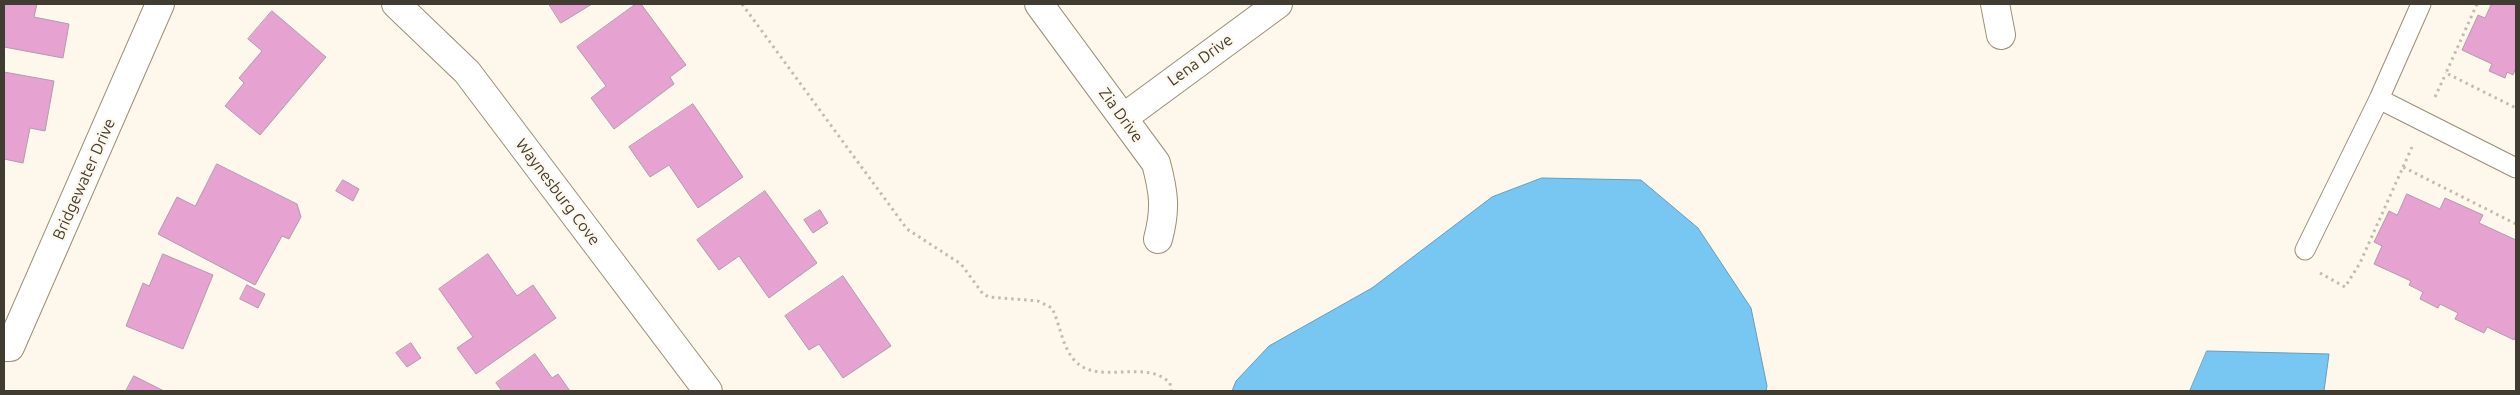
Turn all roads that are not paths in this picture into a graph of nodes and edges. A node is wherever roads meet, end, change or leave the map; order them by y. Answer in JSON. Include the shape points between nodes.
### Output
{"nodes":[{"id":1,"x":160,"y":4,"type":"edge"},
{"id":2,"x":396,"y":4,"type":"edge"},
{"id":3,"x":1039,"y":4,"type":"edge"},
{"id":4,"x":1278,"y":4,"type":"edge"},
{"id":5,"x":1995,"y":4,"type":"edge"},
{"id":6,"x":2421,"y":4,"type":"edge"},
{"id":7,"x":2001,"y":36,"type":"dead end"},
{"id":8,"x":2379,"y":99,"type":"junction"},
{"id":9,"x":1123,"y":118,"type":"junction"},
{"id":10,"x":2516,"y":168,"type":"edge"},
{"id":11,"x":1158,"y":239,"type":"dead end"},
{"id":12,"x":2305,"y":250,"type":"dead end"},
{"id":13,"x":4,"y":347,"type":"edge"},
{"id":14,"x":708,"y":391,"type":"edge"}],
"edges":[{"from":1,"to":13,"type":"street","name":"Bridgewater Drive","via":[[10,347]]},
{"from":2,"to":14,"type":"street","name":"Waynesburg Cove","via":[[467,72]]},
{"from":3,"to":9,"type":"street","name":"Zia Drive"},
{"from":4,"to":9,"type":"street","name":"Lena Drive"},
{"from":5,"to":7,"type":"street"},
{"from":6,"to":8,"type":"lane"},
{"from":8,"to":10,"type":"lane"},
{"from":8,"to":12,"type":"lane"},
{"from":9,"to":11,"type":"street","name":"Zia Drive","via":[[1156,163],[1164,192],[1164,216]]}]}
